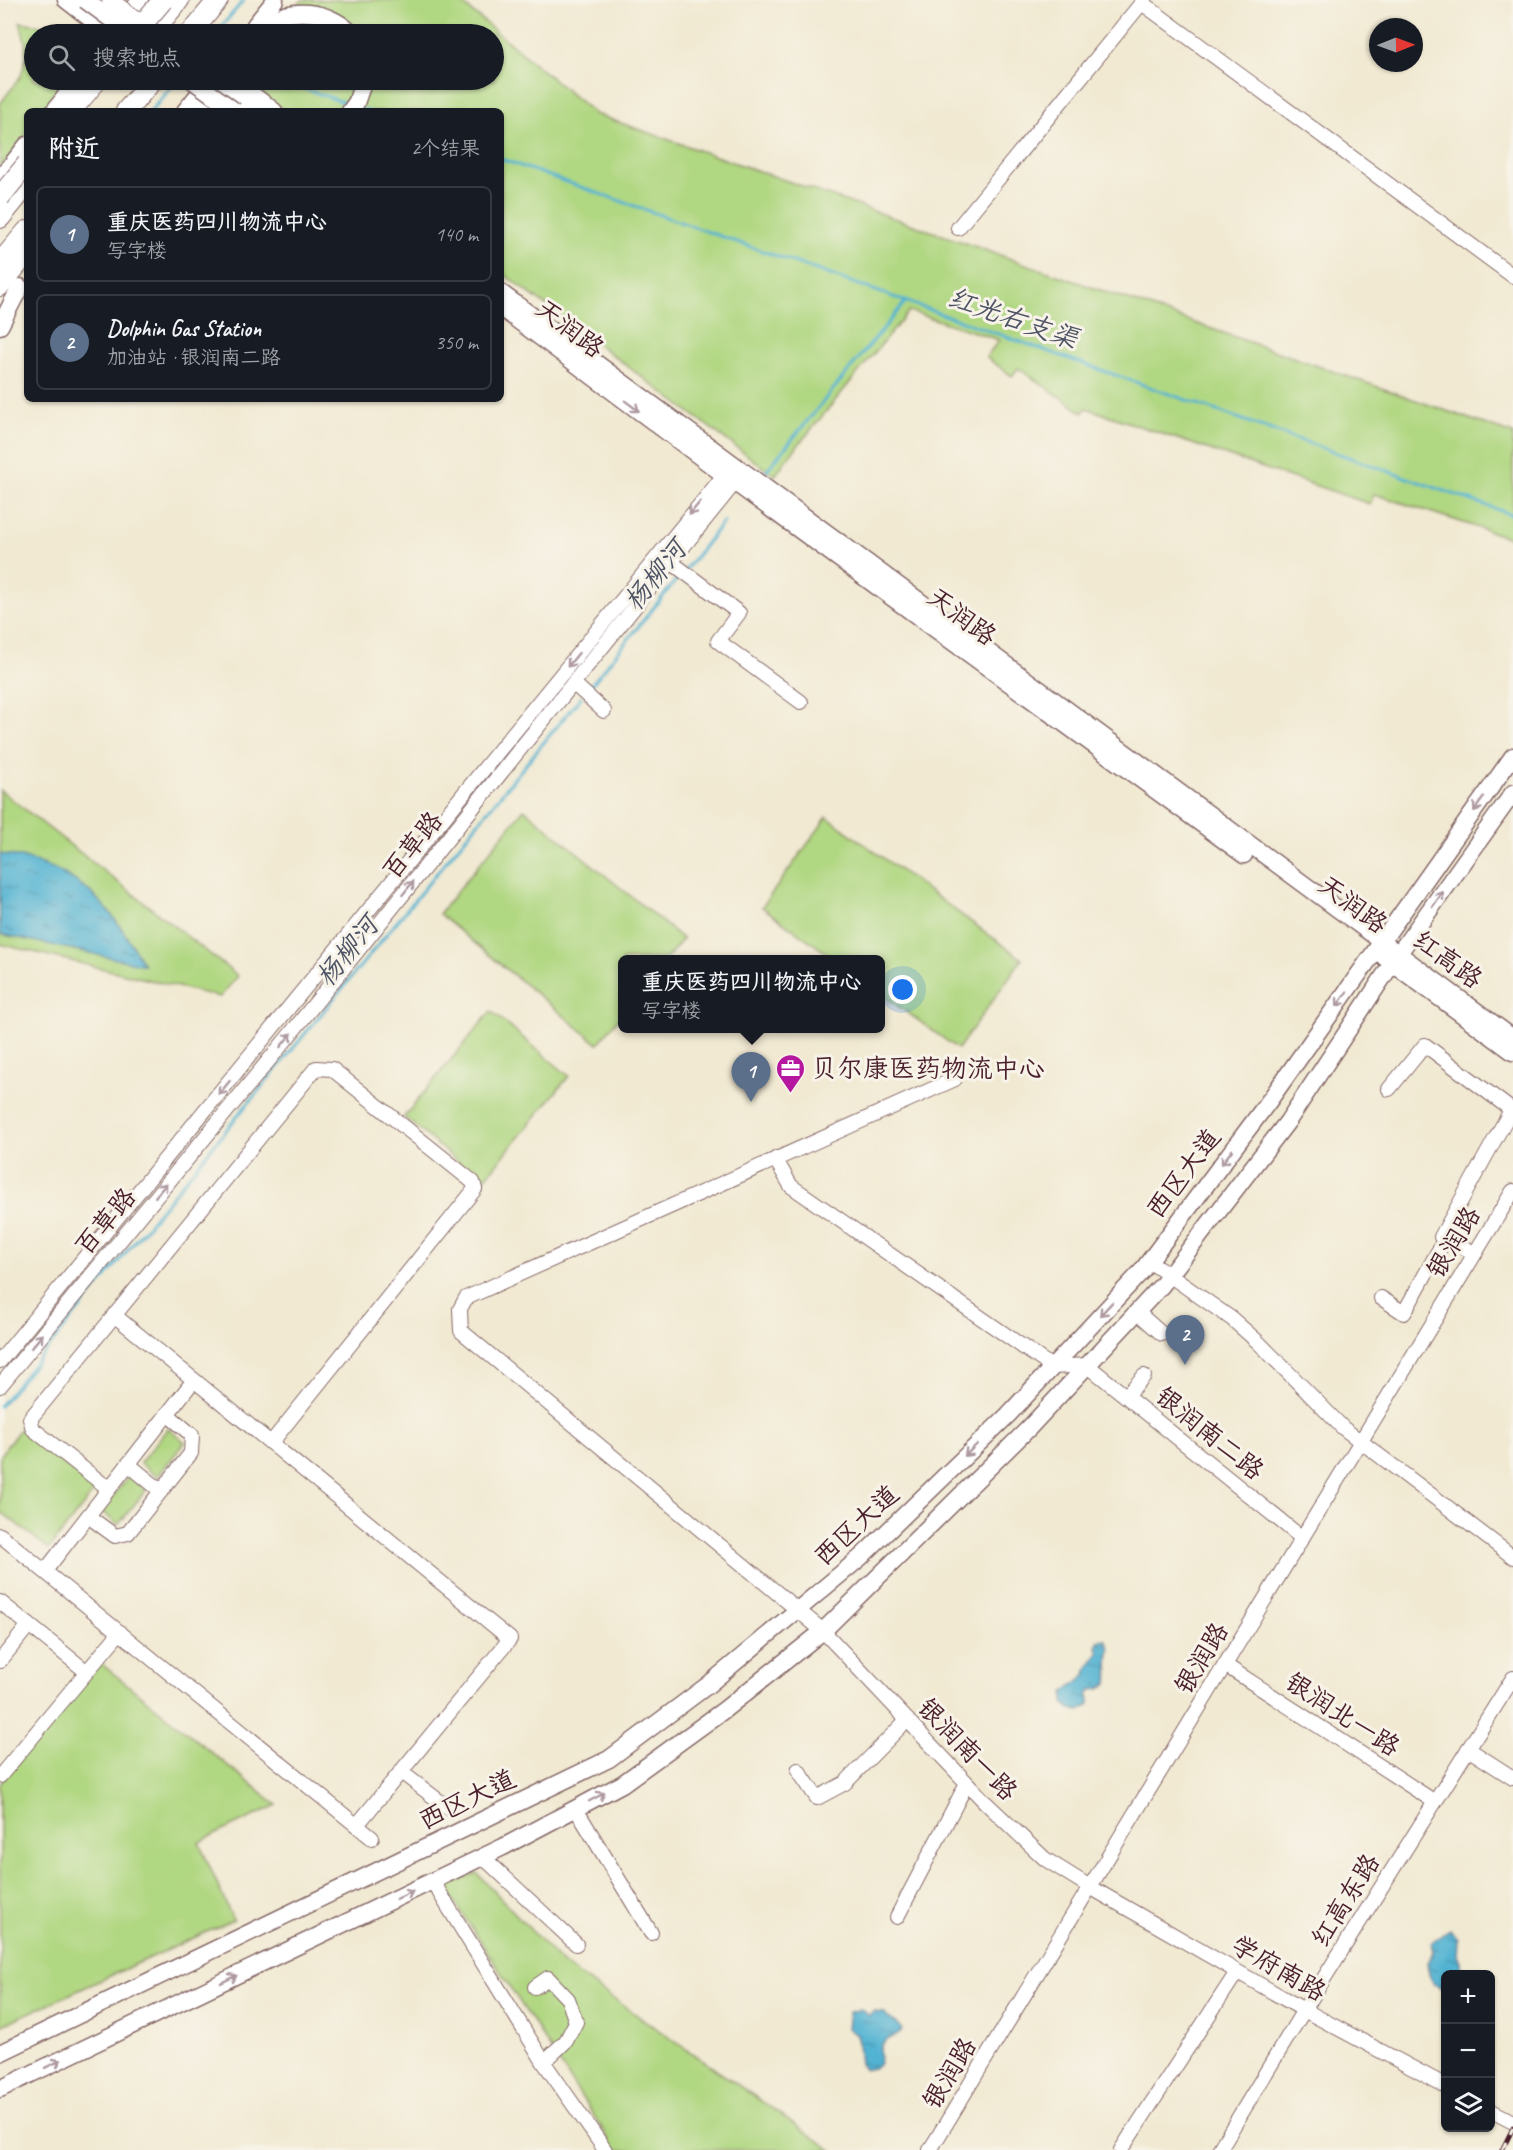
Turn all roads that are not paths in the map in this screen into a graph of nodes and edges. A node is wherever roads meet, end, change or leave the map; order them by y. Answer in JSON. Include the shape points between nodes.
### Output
{"nodes":[{"id":1,"x":66,"y":0,"type":"edge"},
{"id":2,"x":85,"y":0,"type":"edge"},
{"id":3,"x":110,"y":0,"type":"edge"},
{"id":4,"x":140,"y":0,"type":"edge"},
{"id":5,"x":163,"y":0,"type":"edge"},
{"id":6,"x":179,"y":0,"type":"edge"},
{"id":7,"x":218,"y":0,"type":"edge"},
{"id":8,"x":232,"y":0,"type":"edge"},
{"id":9,"x":275,"y":0,"type":"edge"},
{"id":10,"x":1143,"y":2,"type":"edge"},
{"id":11,"x":98,"y":24,"type":"edge"},
{"id":12,"x":119,"y":24,"type":"edge"},
{"id":13,"x":120,"y":24,"type":"edge"},
{"id":14,"x":140,"y":24,"type":"edge"},
{"id":15,"x":142,"y":24,"type":"edge"},
{"id":16,"x":161,"y":24,"type":"edge"},
{"id":17,"x":198,"y":24,"type":"edge"},
{"id":18,"x":212,"y":24,"type":"edge"},
{"id":19,"x":255,"y":24,"type":"edge"},
{"id":20,"x":266,"y":24,"type":"edge"},
{"id":21,"x":339,"y":24,"type":"edge"},
{"id":22,"x":70,"y":90,"type":"edge"},
{"id":23,"x":97,"y":90,"type":"edge"},
{"id":24,"x":100,"y":90,"type":"edge"},
{"id":25,"x":144,"y":90,"type":"edge"},
{"id":26,"x":160,"y":90,"type":"edge"},
{"id":27,"x":194,"y":90,"type":"edge"},
{"id":28,"x":198,"y":90,"type":"edge"},
{"id":29,"x":200,"y":90,"type":"edge"},
{"id":30,"x":226,"y":90,"type":"edge"},
{"id":31,"x":246,"y":90,"type":"edge"},
{"id":32,"x":360,"y":90,"type":"edge"},
{"id":33,"x":56,"y":108,"type":"edge"},
{"id":34,"x":75,"y":108,"type":"edge"},
{"id":35,"x":88,"y":108,"type":"edge"},
{"id":36,"x":129,"y":108,"type":"edge"},
{"id":37,"x":145,"y":108,"type":"edge"},
{"id":38,"x":186,"y":108,"type":"edge"},
{"id":39,"x":216,"y":108,"type":"edge"},
{"id":40,"x":230,"y":108,"type":"edge"},
{"id":41,"x":250,"y":108,"type":"edge"},
{"id":42,"x":270,"y":108,"type":"edge"},
{"id":43,"x":351,"y":108,"type":"edge"},
{"id":44,"x":24,"y":149,"type":"edge"},
{"id":45,"x":24,"y":168,"type":"edge"},
{"id":46,"x":24,"y":169,"type":"edge"},
{"id":47,"x":0,"y":179,"type":"edge"},
{"id":48,"x":24,"y":189,"type":"edge"},
{"id":49,"x":0,"y":190,"type":"edge"},
{"id":50,"x":0,"y":197,"type":"edge"},
{"id":51,"x":0,"y":218,"type":"edge"},
{"id":52,"x":958,"y":228,"type":"dead end"},
{"id":53,"x":24,"y":235,"type":"edge"},
{"id":54,"x":24,"y":257,"type":"edge"},
{"id":55,"x":0,"y":263,"type":"edge"},
{"id":56,"x":1513,"y":276,"type":"edge"},
{"id":57,"x":23,"y":283,"type":"edge"},
{"id":58,"x":0,"y":286,"type":"edge"},
{"id":59,"x":504,"y":295,"type":"edge"},
{"id":60,"x":0,"y":310,"type":"edge"},
{"id":61,"x":504,"y":310,"type":"edge"},
{"id":62,"x":0,"y":326,"type":"edge"},
{"id":63,"x":734,"y":473,"type":"junction"},
{"id":64,"x":679,"y":568,"type":"junction"},
{"id":65,"x":580,"y":690,"type":"junction"},
{"id":66,"x":801,"y":702,"type":"dead end"},
{"id":67,"x":604,"y":711,"type":"dead end"},
{"id":68,"x":1513,"y":756,"type":"edge"},
{"id":69,"x":1513,"y":793,"type":"edge"},
{"id":70,"x":1379,"y":947,"type":"junction"},
{"id":71,"x":1396,"y":959,"type":"junction"},
{"id":72,"x":1493,"y":1030,"type":"junction"},
{"id":73,"x":1513,"y":1037,"type":"edge"},
{"id":74,"x":1513,"y":1052,"type":"edge"},
{"id":75,"x":1513,"y":1059,"type":"edge"},
{"id":76,"x":955,"y":1079,"type":"dead end"},
{"id":77,"x":1389,"y":1089,"type":"dead end"},
{"id":78,"x":777,"y":1158,"type":"junction"},
{"id":79,"x":1513,"y":1191,"type":"edge"},
{"id":80,"x":1445,"y":1239,"type":"junction"},
{"id":81,"x":1475,"y":1253,"type":"junction"},
{"id":82,"x":1152,"y":1257,"type":"junction"},
{"id":83,"x":1172,"y":1272,"type":"junction"},
{"id":84,"x":1381,"y":1298,"type":"dead end"},
{"id":85,"x":1137,"y":1312,"type":"junction"},
{"id":86,"x":114,"y":1316,"type":"junction"},
{"id":87,"x":1162,"y":1334,"type":"dead end"},
{"id":88,"x":0,"y":1360,"type":"edge"},
{"id":89,"x":1088,"y":1365,"type":"junction"},
{"id":90,"x":1052,"y":1367,"type":"junction"},
{"id":91,"x":1144,"y":1376,"type":"dead end"},
{"id":92,"x":194,"y":1380,"type":"junction"},
{"id":93,"x":0,"y":1386,"type":"edge"},
{"id":94,"x":1126,"y":1396,"type":"junction"},
{"id":95,"x":167,"y":1414,"type":"junction"},
{"id":96,"x":1360,"y":1441,"type":"junction"},
{"id":97,"x":271,"y":1443,"type":"junction"},
{"id":98,"x":128,"y":1464,"type":"junction"},
{"id":99,"x":109,"y":1489,"type":"junction"},
{"id":100,"x":161,"y":1491,"type":"junction"},
{"id":101,"x":88,"y":1516,"type":"junction"},
{"id":102,"x":0,"y":1535,"type":"edge"},
{"id":103,"x":1302,"y":1538,"type":"junction"},
{"id":104,"x":1513,"y":1557,"type":"edge"},
{"id":105,"x":45,"y":1571,"type":"junction"},
{"id":106,"x":0,"y":1602,"type":"edge"},
{"id":107,"x":799,"y":1610,"type":"junction"},
{"id":108,"x":29,"y":1625,"type":"junction"},
{"id":109,"x":823,"y":1631,"type":"junction"},
{"id":110,"x":120,"y":1632,"type":"junction"},
{"id":111,"x":0,"y":1661,"type":"edge"},
{"id":112,"x":1225,"y":1665,"type":"junction"},
{"id":113,"x":87,"y":1672,"type":"junction"},
{"id":114,"x":1513,"y":1678,"type":"edge"},
{"id":115,"x":907,"y":1720,"type":"junction"},
{"id":116,"x":1468,"y":1749,"type":"junction"},
{"id":117,"x":798,"y":1770,"type":"dead end"},
{"id":118,"x":401,"y":1772,"type":"junction"},
{"id":119,"x":0,"y":1776,"type":"edge"},
{"id":120,"x":1513,"y":1778,"type":"edge"},
{"id":121,"x":967,"y":1783,"type":"junction"},
{"id":122,"x":1435,"y":1802,"type":"junction"},
{"id":123,"x":447,"y":1808,"type":"dead end"},
{"id":124,"x":576,"y":1809,"type":"junction"},
{"id":125,"x":357,"y":1826,"type":"junction"},
{"id":126,"x":372,"y":1838,"type":"dead end"},
{"id":127,"x":483,"y":1857,"type":"junction"},
{"id":128,"x":433,"y":1882,"type":"junction"},
{"id":129,"x":1090,"y":1887,"type":"junction"},
{"id":130,"x":897,"y":1917,"type":"dead end"},
{"id":131,"x":651,"y":1933,"type":"dead end"},
{"id":132,"x":576,"y":1944,"type":"dead end"},
{"id":133,"x":1237,"y":1972,"type":"junction"},
{"id":134,"x":534,"y":1988,"type":"dead end"},
{"id":135,"x":1304,"y":2010,"type":"junction"},
{"id":136,"x":0,"y":2053,"type":"edge"},
{"id":137,"x":544,"y":2062,"type":"junction"},
{"id":138,"x":1441,"y":2083,"type":"edge"},
{"id":139,"x":0,"y":2089,"type":"edge"},
{"id":140,"x":1495,"y":2112,"type":"edge"},
{"id":141,"x":1513,"y":2122,"type":"edge"},
{"id":142,"x":930,"y":2144,"type":"edge"},
{"id":143,"x":605,"y":2150,"type":"edge"},
{"id":144,"x":1121,"y":2150,"type":"edge"},
{"id":145,"x":1220,"y":2150,"type":"edge"}],
"edges":[{"from":1,"to":11,"type":"main road"},
{"from":2,"to":12,"type":"main road","bridge":true},
{"from":3,"to":14,"type":"main road","bridge":true},
{"from":4,"to":13,"type":"main road"},
{"from":5,"to":15,"type":"highway","bridge":true},
{"from":6,"to":16,"type":"highway"},
{"from":7,"to":17,"type":"highway"},
{"from":8,"to":18,"type":"highway"},
{"from":9,"to":19,"type":"main road"},
{"from":10,"to":52,"type":"street"},
{"from":10,"to":56,"type":"street"},
{"from":20,"to":21,"type":"main road","via":[[305,13],[331,18]]},
{"from":22,"to":33,"type":"main road"},
{"from":23,"to":34,"type":"highway"},
{"from":24,"to":35,"type":"highway"},
{"from":25,"to":36,"type":"highway"},
{"from":26,"to":37,"type":"highway"},
{"from":27,"to":38,"type":"main road"},
{"from":28,"to":39,"type":"main road"},
{"from":29,"to":40,"type":"main road","bridge":true},
{"from":30,"to":41,"type":"main road"},
{"from":31,"to":42,"type":"main road"},
{"from":32,"to":43,"type":"main road"},
{"from":44,"to":47,"type":"main road"},
{"from":45,"to":49,"type":"highway"},
{"from":46,"to":50,"type":"highway","bridge":true},
{"from":48,"to":51,"type":"highway"},
{"from":53,"to":55,"type":"highway"},
{"from":54,"to":58,"type":"highway"},
{"from":57,"to":60,"type":"main road"},
{"from":57,"to":62,"type":"main road"},
{"from":59,"to":63,"type":"main road","name":"天润路"},
{"from":61,"to":63,"type":"main road","name":"天润路","one_way":true},
{"from":63,"to":64,"type":"street","name":"百草路"},
{"from":63,"to":70,"type":"main road","name":"天润路"},
{"from":63,"to":88,"type":"street","name":"百草路","one_way":true,"via":[[423,844]]},
{"from":64,"to":65,"type":"street","name":"百草路"},
{"from":64,"to":66,"type":"street","via":[[740,613],[718,641]]},
{"from":65,"to":67,"type":"street"},
{"from":93,"to":65,"type":"street","name":"百草路","one_way":true},
{"from":68,"to":70,"type":"main road","name":"西区大道","one_way":true},
{"from":71,"to":69,"type":"main road","name":"西区大道","one_way":true},
{"from":70,"to":71,"type":"main road","name":"红高路"},
{"from":70,"to":82,"type":"main road","name":"西区大道","one_way":true},
{"from":71,"to":72,"type":"main road","name":"红高路"},
{"from":71,"to":83,"type":"main road","name":"西区大道","via":[[1288,1121]]},
{"from":72,"to":73,"type":"main road","name":"红高路"},
{"from":72,"to":74,"type":"main road","name":"红高路"},
{"from":72,"to":75,"type":"main road"},
{"from":76,"to":78,"type":"street"},
{"from":77,"to":80,"type":"street","via":[[1425,1045],[1509,1108],[1441,1237]]},
{"from":78,"to":90,"type":"street","via":[[791,1186]]},
{"from":78,"to":107,"type":"street","name":"银润南一路","via":[[466,1298],[460,1308],[461,1331]]},
{"from":79,"to":81,"type":"street","name":"银润路"},
{"from":80,"to":81,"type":"street"},
{"from":80,"to":84,"type":"street","via":[[1404,1313]]},
{"from":81,"to":96,"type":"street","name":"银润路"},
{"from":82,"to":83,"type":"street"},
{"from":82,"to":90,"type":"main road","name":"西区大道","one_way":true},
{"from":83,"to":85,"type":"main road","name":"西区大道"},
{"from":83,"to":96,"type":"street","via":[[1258,1342]]},
{"from":85,"to":87,"type":"street"},
{"from":85,"to":89,"type":"main road","name":"西区大道"},
{"from":86,"to":92,"type":"street"},
{"from":86,"to":97,"type":"street","via":[[316,1068],[332,1069],[473,1182],[475,1189]]},
{"from":86,"to":99,"type":"street","via":[[30,1419],[33,1428]]},
{"from":89,"to":90,"type":"street"},
{"from":89,"to":94,"type":"street","name":"银润南二路"},
{"from":89,"to":109,"type":"main road","name":"西区大道"},
{"from":90,"to":107,"type":"main road","name":"西区大道","one_way":true,"via":[[861,1557]]},
{"from":91,"to":94,"type":"street"},
{"from":92,"to":95,"type":"street"},
{"from":92,"to":97,"type":"street"},
{"from":94,"to":103,"type":"street","name":"银润南二路"},
{"from":95,"to":98,"type":"street"},
{"from":95,"to":100,"type":"street","via":[[192,1435],[191,1453]]},
{"from":96,"to":103,"type":"street","name":"银润路"},
{"from":96,"to":104,"type":"street"},
{"from":97,"to":118,"type":"street","via":[[510,1639]]},
{"from":98,"to":99,"type":"street"},
{"from":98,"to":100,"type":"street"},
{"from":99,"to":101,"type":"street"},
{"from":100,"to":101,"type":"street","via":[[128,1533],[115,1536]]},
{"from":101,"to":105,"type":"street"},
{"from":102,"to":105,"type":"street"},
{"from":103,"to":112,"type":"street","name":"银润路"},
{"from":105,"to":110,"type":"street"},
{"from":106,"to":108,"type":"street"},
{"from":107,"to":109,"type":"street","name":"银润南一路"},
{"from":107,"to":136,"type":"main road","name":"西区大道","via":[[609,1759]]},
{"from":108,"to":111,"type":"street"},
{"from":108,"to":113,"type":"street"},
{"from":109,"to":115,"type":"street","name":"银润南一路"},
{"from":124,"to":109,"type":"main road","name":"西区大道","one_way":true,"via":[[622,1784]]},
{"from":110,"to":113,"type":"street"},
{"from":110,"to":125,"type":"street"},
{"from":112,"to":122,"type":"street","name":"银润北一路"},
{"from":112,"to":129,"type":"street","name":"银润路"},
{"from":113,"to":119,"type":"street"},
{"from":114,"to":116,"type":"street","name":"红高东路"},
{"from":115,"to":117,"type":"street","via":[[845,1783],[818,1798]]},
{"from":115,"to":121,"type":"street","name":"银润南一路"},
{"from":116,"to":120,"type":"street"},
{"from":116,"to":122,"type":"street","name":"红高东路"},
{"from":118,"to":123,"type":"street"},
{"from":118,"to":125,"type":"street"},
{"from":121,"to":129,"type":"street","name":"银润南一路","via":[[1045,1859]]},
{"from":121,"to":130,"type":"street"},
{"from":122,"to":135,"type":"street","name":"红高东路"},
{"from":124,"to":127,"type":"main road","name":"西区大道"},
{"from":124,"to":131,"type":"street"},
{"from":125,"to":126,"type":"street"},
{"from":127,"to":128,"type":"main road","name":"西区大道"},
{"from":127,"to":132,"type":"street"},
{"from":128,"to":137,"type":"street"},
{"from":139,"to":128,"type":"main road","name":"西区大道","one_way":true},
{"from":129,"to":133,"type":"street","name":"学府南路"},
{"from":129,"to":142,"type":"street","name":"银润路"},
{"from":133,"to":135,"type":"street","name":"学府南路"},
{"from":133,"to":144,"type":"street"},
{"from":134,"to":137,"type":"street","via":[[548,1978],[568,1999],[576,2022],[566,2041]]},
{"from":135,"to":138,"type":"street","name":"学府南路"},
{"from":135,"to":145,"type":"street","name":"红高东路"},
{"from":137,"to":143,"type":"street"},
{"from":140,"to":141,"type":"street"}]}
